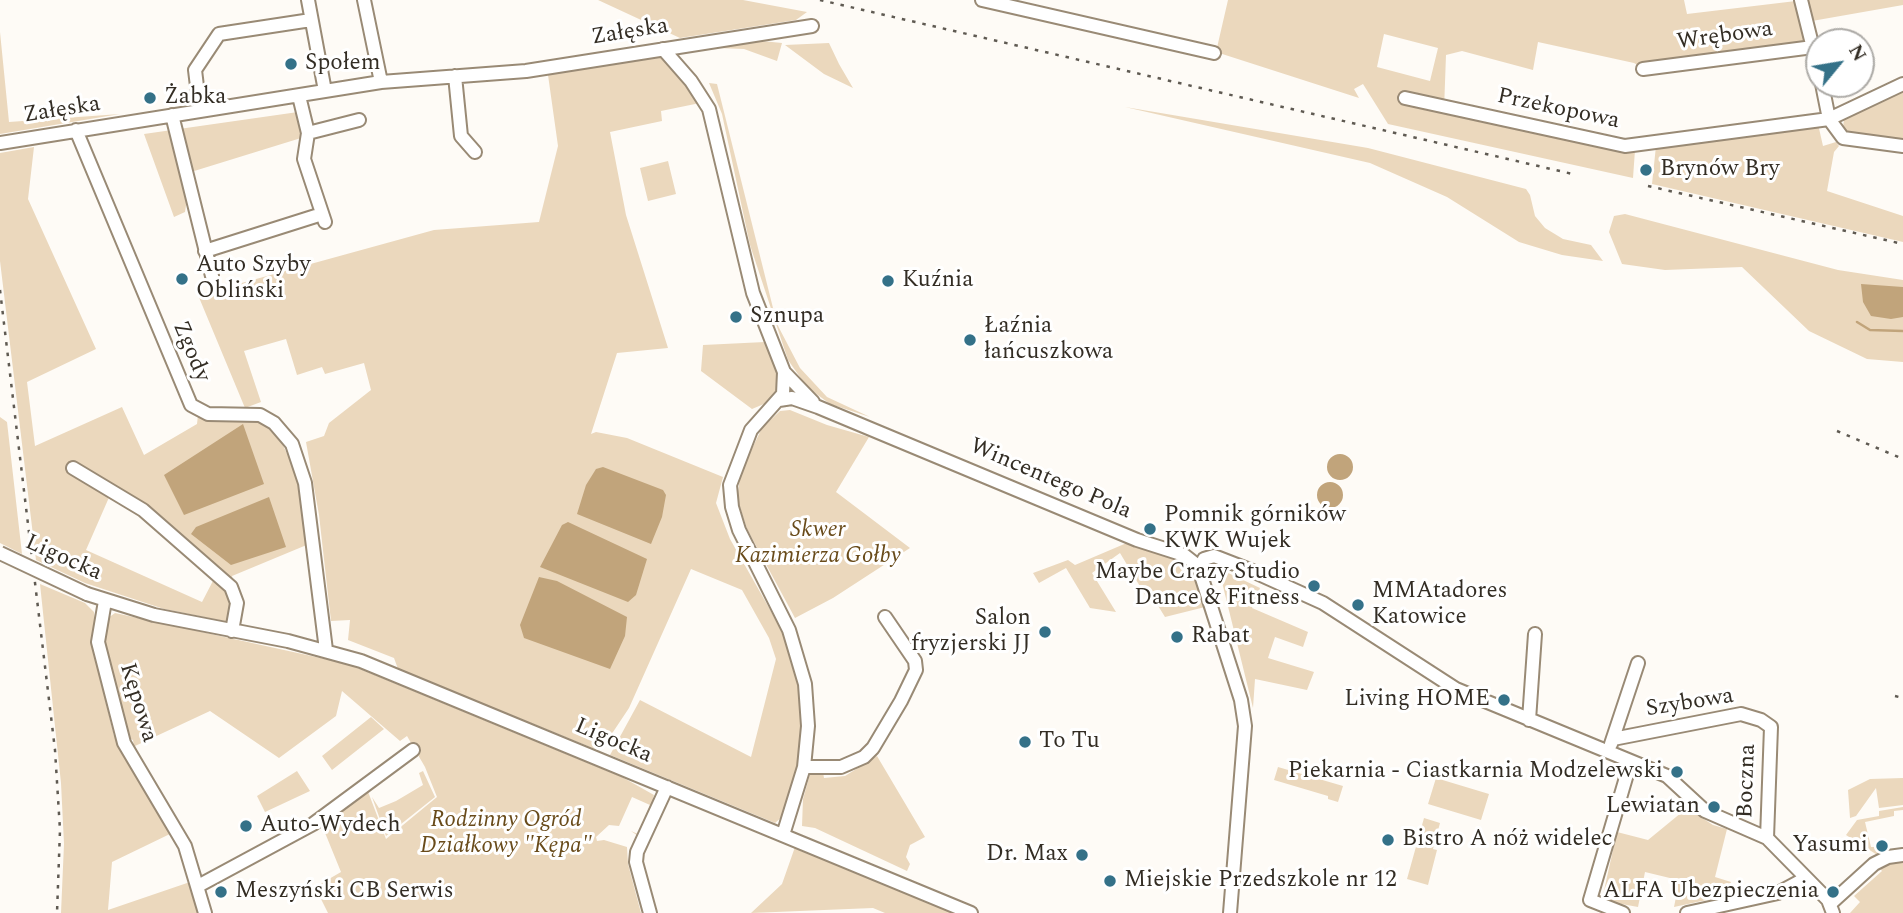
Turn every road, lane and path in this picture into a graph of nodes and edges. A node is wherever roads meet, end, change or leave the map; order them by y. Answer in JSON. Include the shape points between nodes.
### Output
{"nodes":[{"id":1,"x":308,"y":0,"type":"edge"},
{"id":2,"x":364,"y":0,"type":"edge"},
{"id":3,"x":982,"y":0,"type":"edge"},
{"id":4,"x":1801,"y":0,"type":"edge"},
{"id":5,"x":311,"y":20,"type":"junction"},
{"id":6,"x":812,"y":26,"type":"dead end"},
{"id":7,"x":1808,"y":28,"type":"edge"},
{"id":8,"x":1805,"y":48,"type":"edge"},
{"id":9,"x":663,"y":49,"type":"junction"},
{"id":10,"x":1214,"y":53,"type":"dead end"},
{"id":11,"x":1643,"y":69,"type":"dead end"},
{"id":12,"x":454,"y":76,"type":"junction"},
{"id":13,"x":382,"y":82,"type":"junction"},
{"id":14,"x":1903,"y":84,"type":"edge"},
{"id":15,"x":325,"y":92,"type":"junction"},
{"id":16,"x":299,"y":96,"type":"junction"},
{"id":17,"x":1405,"y":98,"type":"dead end"},
{"id":18,"x":1825,"y":98,"type":"edge"},
{"id":19,"x":200,"y":111,"type":"junction"},
{"id":20,"x":172,"y":115,"type":"junction"},
{"id":21,"x":1829,"y":119,"type":"junction"},
{"id":22,"x":359,"y":120,"type":"dead end"},
{"id":23,"x":75,"y":131,"type":"junction"},
{"id":24,"x":307,"y":133,"type":"junction"},
{"id":25,"x":0,"y":142,"type":"edge"},
{"id":26,"x":1903,"y":146,"type":"edge"},
{"id":27,"x":475,"y":152,"type":"dead end"},
{"id":28,"x":205,"y":251,"type":"junction"},
{"id":29,"x":212,"y":276,"type":"dead end"},
{"id":30,"x":784,"y":372,"type":"junction"},
{"id":31,"x":779,"y":400,"type":"junction"},
{"id":32,"x":818,"y":407,"type":"junction"},
{"id":33,"x":73,"y":468,"type":"dead end"},
{"id":34,"x":0,"y":553,"type":"edge"},
{"id":35,"x":1200,"y":569,"type":"junction"},
{"id":36,"x":105,"y":601,"type":"junction"},
{"id":37,"x":885,"y":617,"type":"dead end"},
{"id":38,"x":232,"y":631,"type":"junction"},
{"id":39,"x":1535,"y":634,"type":"dead end"},
{"id":40,"x":326,"y":650,"type":"junction"},
{"id":41,"x":1639,"y":663,"type":"dead end"},
{"id":42,"x":1530,"y":720,"type":"junction"},
{"id":43,"x":1771,"y":727,"type":"joint"},
{"id":44,"x":1613,"y":739,"type":"junction"},
{"id":45,"x":412,"y":750,"type":"dead end"},
{"id":46,"x":1608,"y":754,"type":"junction"},
{"id":47,"x":1630,"y":764,"type":"junction"},
{"id":48,"x":804,"y":767,"type":"junction"},
{"id":49,"x":667,"y":787,"type":"junction"},
{"id":50,"x":783,"y":835,"type":"junction"},
{"id":51,"x":1767,"y":838,"type":"junction"},
{"id":52,"x":1903,"y":855,"type":"edge"},
{"id":53,"x":1806,"y":878,"type":"junction"},
{"id":54,"x":198,"y":886,"type":"junction"},
{"id":55,"x":1832,"y":909,"type":"edge"},
{"id":56,"x":205,"y":913,"type":"edge"},
{"id":57,"x":650,"y":913,"type":"edge"},
{"id":58,"x":971,"y":913,"type":"edge"},
{"id":59,"x":1230,"y":913,"type":"edge"},
{"id":60,"x":1623,"y":913,"type":"edge"},
{"id":61,"x":1686,"y":913,"type":"edge"}],
"edges":[{"from":1,"to":5,"type":"street"},
{"from":2,"to":13,"type":"street"},
{"from":3,"to":10,"type":"street"},
{"from":4,"to":7,"type":"street"},
{"from":5,"to":15,"type":"street"},
{"from":5,"to":19,"type":"street","via":[[219,34],[195,70]]},
{"from":6,"to":9,"type":"street","name":"Załęska"},
{"from":8,"to":11,"type":"street","name":"Wrębowa"},
{"from":9,"to":12,"type":"street","name":"Załęska","via":[[526,71]]},
{"from":9,"to":30,"type":"street","name":"Wincentego Pola","via":[[709,110],[746,268]]},
{"from":12,"to":13,"type":"street","name":"Załęska"},
{"from":12,"to":27,"type":"street","via":[[461,136]]},
{"from":13,"to":15,"type":"street","name":"Załęska"},
{"from":14,"to":21,"type":"street","name":"Przekopowa"},
{"from":15,"to":16,"type":"street","name":"Załęska"},
{"from":16,"to":19,"type":"street","name":"Załęska"},
{"from":16,"to":24,"type":"street"},
{"from":17,"to":21,"type":"street","name":"Przekopowa","via":[[1614,145]]},
{"from":18,"to":21,"type":"street"},
{"from":19,"to":20,"type":"street","name":"Załęska"},
{"from":20,"to":23,"type":"street","name":"Załęska"},
{"from":20,"to":28,"type":"street"},
{"from":21,"to":26,"type":"street","via":[[1843,138]]},
{"from":22,"to":24,"type":"street"},
{"from":23,"to":25,"type":"street","name":"Załęska"},
{"from":23,"to":40,"type":"street","name":"Zgody","via":[[191,405],[208,414],[260,415],[292,444],[305,483]]},
{"from":24,"to":28,"type":"street","via":[[304,159],[323,218]]},
{"from":28,"to":29,"type":"street"},
{"from":30,"to":31,"type":"street","via":[[786,385]]},
{"from":30,"to":32,"type":"street","name":"Wincentego Pola"},
{"from":31,"to":32,"type":"street","name":"Wincentego Pola","via":[[792,398]]},
{"from":31,"to":48,"type":"street","via":[[751,430],[734,467],[731,496],[739,530],[789,630],[802,667],[808,726]]},
{"from":32,"to":35,"type":"street","name":"Wincentego Pola","via":[[1137,540],[1184,555]]},
{"from":33,"to":38,"type":"street","via":[[143,510],[231,587],[237,603]]},
{"from":34,"to":36,"type":"street","name":"Ligocka","bridge":true},
{"from":35,"to":42,"type":"street","via":[[1204,559],[1214,556],[1280,583],[1323,603],[1456,689]]},
{"from":35,"to":59,"type":"street","via":[[1245,726]]},
{"from":36,"to":38,"type":"street","name":"Ligocka"},
{"from":36,"to":54,"type":"street","name":"Kępowa","via":[[97,638],[124,743],[180,836]]},
{"from":37,"to":48,"type":"street","via":[[915,662],[916,670],[901,701],[864,757],[841,767]]},
{"from":38,"to":40,"type":"street","name":"Ligocka"},
{"from":39,"to":42,"type":"street"},
{"from":40,"to":49,"type":"street","name":"Ligocka","via":[[411,680]]},
{"from":41,"to":44,"type":"street"},
{"from":42,"to":46,"type":"street"},
{"from":43,"to":44,"type":"street","name":"Szybowa","via":[[1741,714]]},
{"from":43,"to":51,"type":"street","name":"Boczna"},
{"from":44,"to":46,"type":"street"},
{"from":45,"to":54,"type":"street","via":[[313,824]]},
{"from":46,"to":47,"type":"street"},
{"from":47,"to":51,"type":"street","via":[[1667,776],[1705,811]]},
{"from":47,"to":60,"type":"street","via":[[1590,892],[1590,900]]},
{"from":48,"to":50,"type":"street"},
{"from":49,"to":50,"type":"street","name":"Ligocka"},
{"from":49,"to":57,"type":"street","via":[[637,852]]},
{"from":50,"to":58,"type":"street","name":"Ligocka"},
{"from":51,"to":53,"type":"street"},
{"from":52,"to":55,"type":"street","via":[[1874,864]]},
{"from":53,"to":55,"type":"street"},
{"from":53,"to":61,"type":"street","via":[[1778,893]]},
{"from":54,"to":56,"type":"street","name":"Kępowa"}]}
